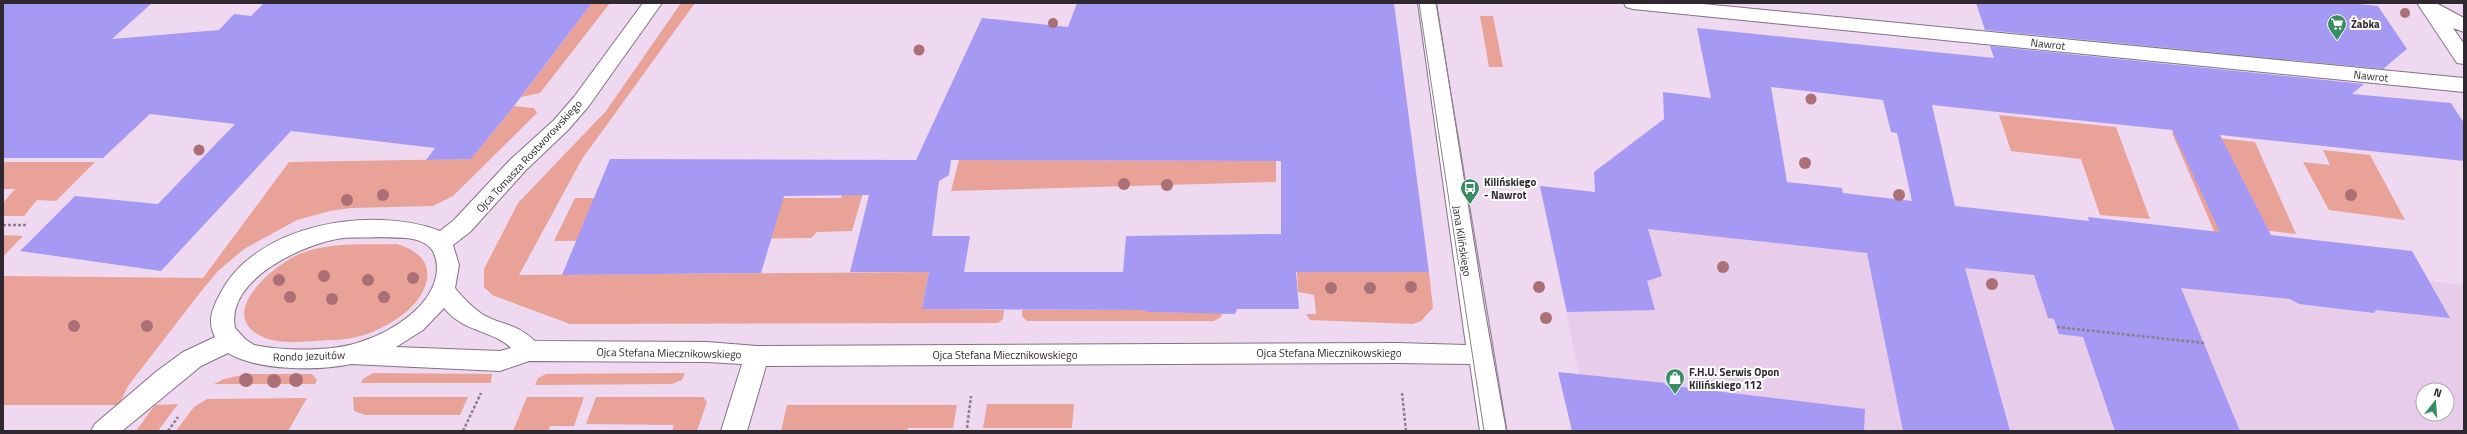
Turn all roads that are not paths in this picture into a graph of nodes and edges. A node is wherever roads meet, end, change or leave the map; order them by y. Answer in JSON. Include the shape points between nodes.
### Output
{"nodes":[{"id":1,"x":653,"y":3,"type":"edge"},
{"id":2,"x":1427,"y":3,"type":"edge"},
{"id":3,"x":1633,"y":3,"type":"edge"},
{"id":4,"x":2427,"y":5,"type":"edge"},
{"id":5,"x":2464,"y":26,"type":"edge"},
{"id":6,"x":2464,"y":58,"type":"edge"},
{"id":7,"x":2464,"y":85,"type":"edge"},
{"id":8,"x":440,"y":243,"type":"junction"},
{"id":9,"x":444,"y":291,"type":"junction"},
{"id":10,"x":230,"y":341,"type":"junction"},
{"id":11,"x":529,"y":351,"type":"junction"},
{"id":12,"x":352,"y":354,"type":"junction"},
{"id":13,"x":1481,"y":355,"type":"junction"},
{"id":14,"x":757,"y":356,"type":"junction"},
{"id":15,"x":104,"y":431,"type":"edge"},
{"id":16,"x":734,"y":431,"type":"edge"},
{"id":17,"x":1493,"y":431,"type":"edge"}],
"edges":[{"from":1,"to":8,"type":"street","name":"Ojca Tomasza Rostworowskiego","via":[[581,102],[561,125],[518,165],[462,226]]},
{"from":2,"to":13,"type":"street","name":"Jana Kilińskiego"},
{"from":3,"to":7,"type":"street","name":"Nawrot"},
{"from":4,"to":5,"type":"street"},
{"from":4,"to":6,"type":"street"},
{"from":8,"to":9,"type":"street","name":"Rondo Jezuitów","via":[[448,260],[448,277]]},
{"from":8,"to":10,"type":"street","via":[[408,230],[343,230],[316,235],[290,245],[264,259],[243,277],[229,296],[222,313],[223,328]]},
{"from":9,"to":11,"type":"street","via":[[455,305],[475,321],[514,336]]},
{"from":9,"to":12,"type":"street","name":"Rondo Jezuitów","via":[[427,313],[409,328],[386,342]]},
{"from":10,"to":12,"type":"street","name":"Rondo Jezuitów","via":[[242,351],[261,357]]},
{"from":10,"to":15,"type":"street","via":[[192,359],[171,374]]},
{"from":11,"to":12,"type":"street","name":"Ojca Stefana Miecznikowskiego","via":[[500,361]]},
{"from":11,"to":14,"type":"street","name":"Ojca Stefana Miecznikowskiego","via":[[707,352]]},
{"from":13,"to":14,"type":"street","name":"Ojca Stefana Miecznikowskiego","via":[[1381,353]]},
{"from":13,"to":17,"type":"street","name":"Jana Kilińskiego"},
{"from":14,"to":16,"type":"street"}]}
